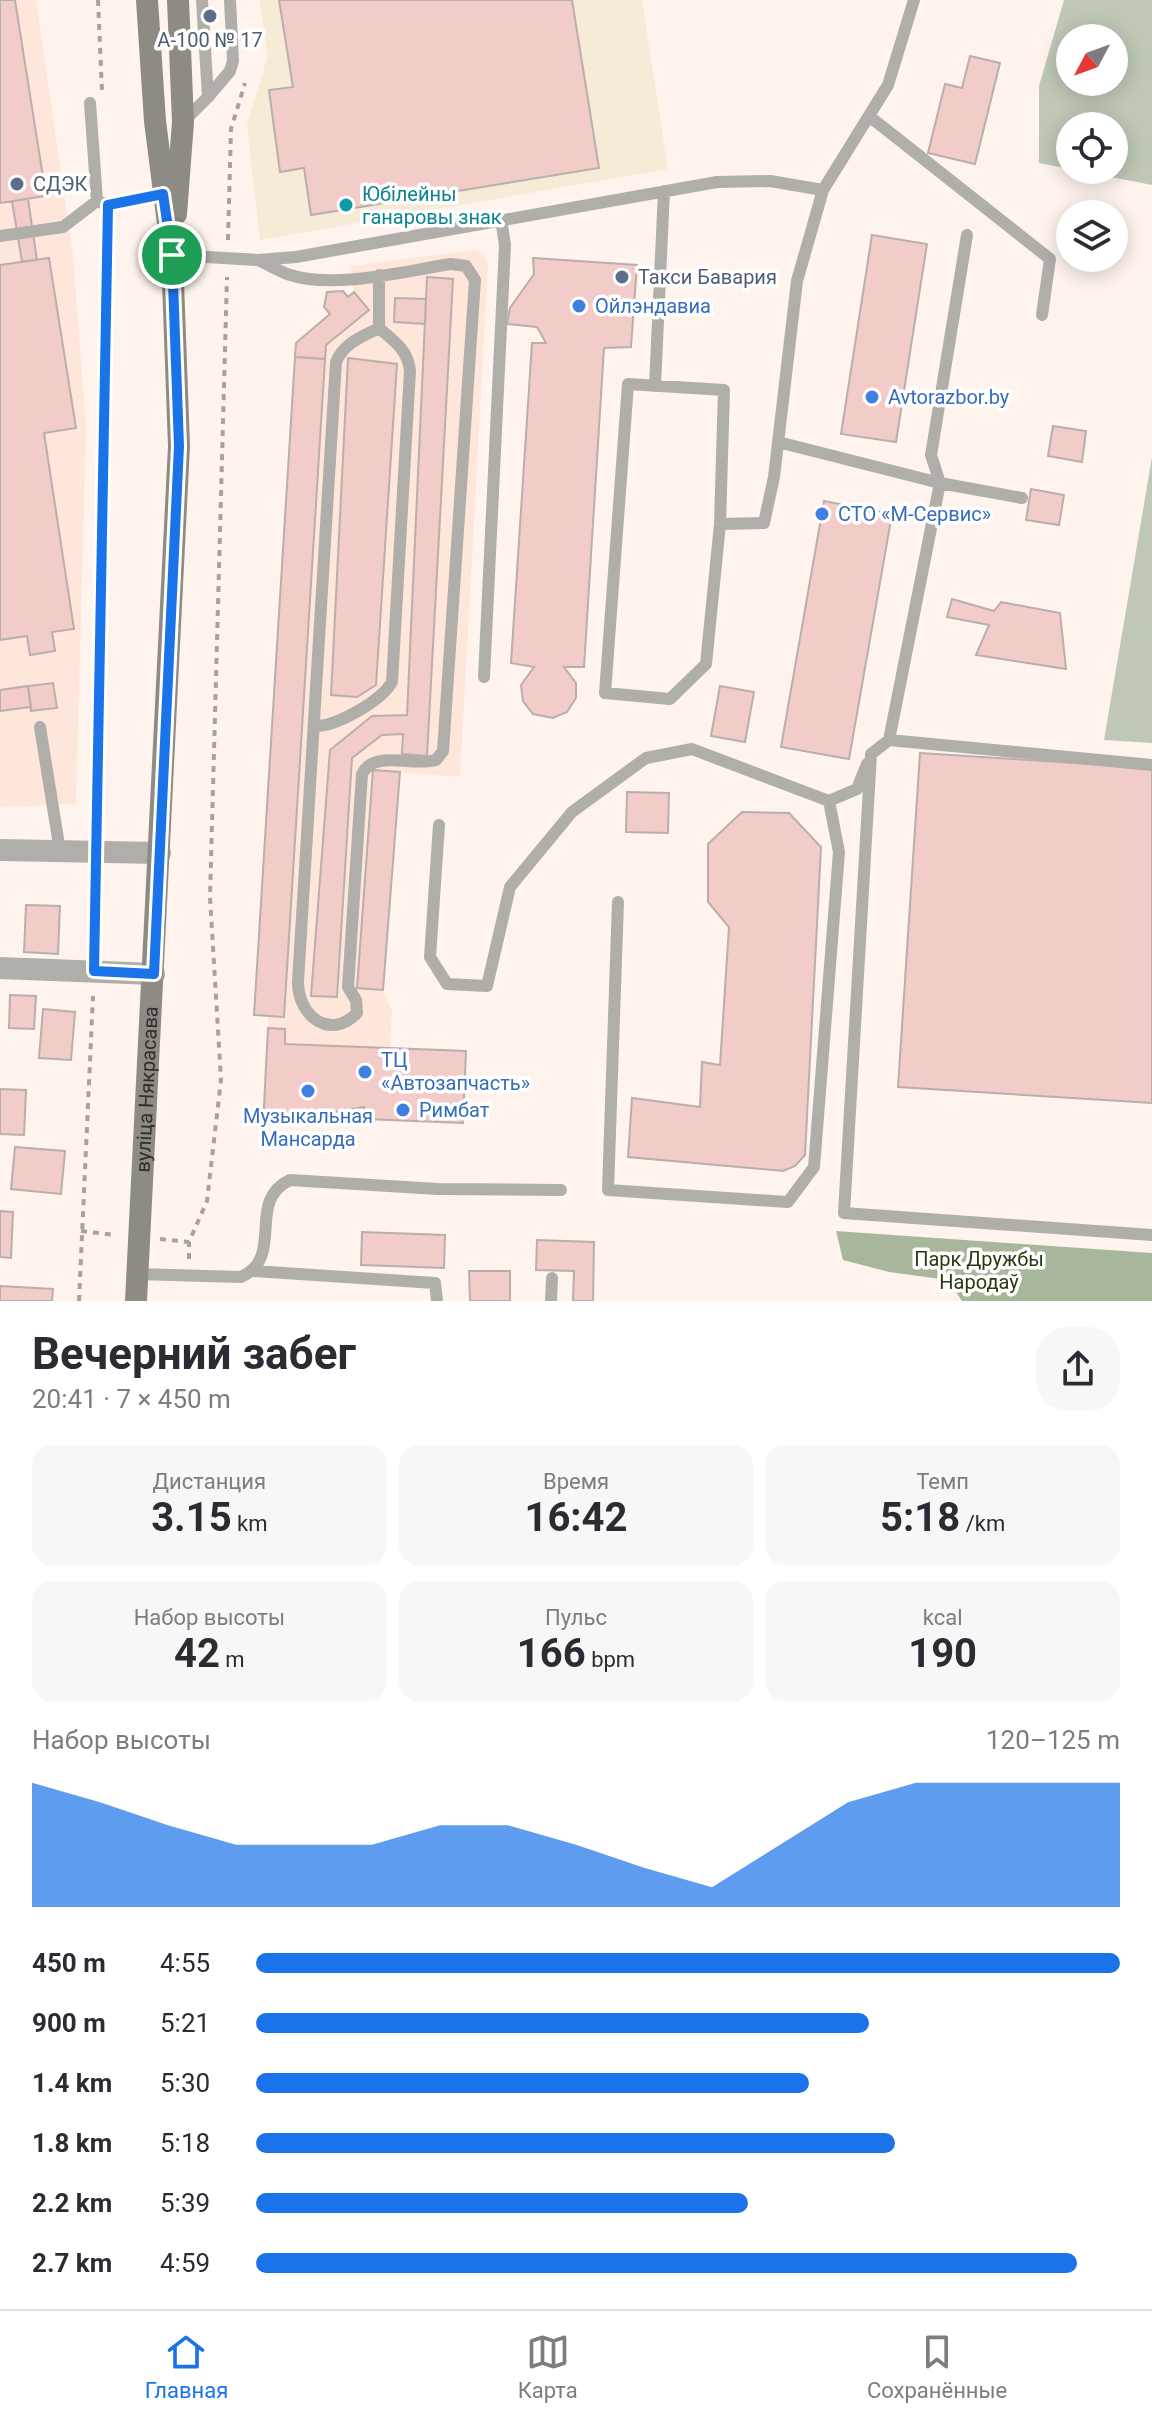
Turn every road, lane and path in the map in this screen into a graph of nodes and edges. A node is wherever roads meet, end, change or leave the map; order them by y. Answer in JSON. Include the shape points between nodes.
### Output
{"nodes":[{"id":1,"x":98,"y":0,"type":"edge"},
{"id":2,"x":147,"y":0,"type":"edge"},
{"id":3,"x":178,"y":0,"type":"edge"},
{"id":4,"x":202,"y":0,"type":"edge"},
{"id":5,"x":230,"y":0,"type":"edge"},
{"id":6,"x":914,"y":0,"type":"edge"},
{"id":7,"x":249,"y":72,"type":"dead end"},
{"id":8,"x":208,"y":97,"type":"junction"},
{"id":9,"x":103,"y":98,"type":"dead end"},
{"id":10,"x":90,"y":103,"type":"dead end"},
{"id":11,"x":869,"y":116,"type":"junction"},
{"id":12,"x":183,"y":122,"type":"junction"},
{"id":13,"x":823,"y":190,"type":"junction"},
{"id":14,"x":664,"y":191,"type":"junction"},
{"id":15,"x":163,"y":194,"type":"junction"},
{"id":16,"x":102,"y":203,"type":"junction"},
{"id":17,"x":501,"y":219,"type":"junction"},
{"id":18,"x":967,"y":235,"type":"dead end"},
{"id":19,"x":0,"y":236,"type":"edge"},
{"id":20,"x":172,"y":255,"type":"junction"},
{"id":21,"x":227,"y":259,"type":"junction"},
{"id":22,"x":258,"y":260,"type":"junction"},
{"id":23,"x":379,"y":275,"type":"junction"},
{"id":24,"x":1042,"y":315,"type":"dead end"},
{"id":25,"x":379,"y":328,"type":"junction"},
{"id":26,"x":655,"y":386,"type":"junction"},
{"id":27,"x":778,"y":442,"type":"junction"},
{"id":28,"x":940,"y":483,"type":"junction"},
{"id":29,"x":1022,"y":498,"type":"dead end"},
{"id":30,"x":720,"y":524,"type":"junction"},
{"id":31,"x":484,"y":677,"type":"dead end"},
{"id":32,"x":314,"y":726,"type":"junction"},
{"id":33,"x":40,"y":727,"type":"dead end"},
{"id":34,"x":889,"y":740,"type":"junction"},
{"id":35,"x":871,"y":754,"type":"junction"},
{"id":36,"x":1152,"y":765,"type":"edge"},
{"id":37,"x":829,"y":801,"type":"junction"},
{"id":38,"x":439,"y":825,"type":"dead end"},
{"id":39,"x":0,"y":850,"type":"edge"},
{"id":40,"x":60,"y":851,"type":"junction"},
{"id":41,"x":97,"y":852,"type":"junction"},
{"id":42,"x":160,"y":853,"type":"junction"},
{"id":43,"x":618,"y":902,"type":"dead end"},
{"id":44,"x":0,"y":968,"type":"edge"},
{"id":45,"x":94,"y":971,"type":"junction"},
{"id":46,"x":154,"y":974,"type":"junction"},
{"id":47,"x":561,"y":1190,"type":"dead end"},
{"id":48,"x":1152,"y":1235,"type":"edge"},
{"id":49,"x":253,"y":1271,"type":"junction"},
{"id":50,"x":137,"y":1274,"type":"junction"},
{"id":51,"x":188,"y":1276,"type":"junction"},
{"id":52,"x":552,"y":1278,"type":"dead end"},
{"id":53,"x":79,"y":1301,"type":"edge"},
{"id":54,"x":136,"y":1301,"type":"edge"},
{"id":55,"x":437,"y":1301,"type":"edge"},
{"id":56,"x":551,"y":1301,"type":"edge"}],
"edges":[{"from":1,"to":9,"type":"path"},
{"from":2,"to":15,"type":"main road","name":"вуліца Някрасава"},
{"from":3,"to":12,"type":"main road","name":"вуліца Някрасава"},
{"from":4,"to":8,"type":"lane"},
{"from":5,"to":8,"type":"lane","via":[[233,61]]},
{"from":6,"to":11,"type":"lane","via":[[888,85]]},
{"from":7,"to":21,"type":"path","via":[[231,129]]},
{"from":8,"to":12,"type":"lane"},
{"from":10,"to":16,"type":"lane"},
{"from":11,"to":13,"type":"lane"},
{"from":11,"to":24,"type":"lane","via":[[1050,259]]},
{"from":12,"to":20,"type":"main road","name":"вуліца Някрасава"},
{"from":13,"to":14,"type":"lane","via":[[770,181]]},
{"from":13,"to":27,"type":"lane","via":[[797,281]]},
{"from":14,"to":17,"type":"lane"},
{"from":14,"to":26,"type":"lane"},
{"from":15,"to":16,"type":"lane"},
{"from":15,"to":20,"type":"main road","name":"вуліца Някрасава"},
{"from":16,"to":19,"type":"lane","via":[[63,227]]},
{"from":16,"to":41,"type":"path"},
{"from":17,"to":22,"type":"lane"},
{"from":17,"to":31,"type":"lane","via":[[505,245]]},
{"from":18,"to":28,"type":"lane","via":[[931,455]]},
{"from":20,"to":21,"type":"lane"},
{"from":20,"to":42,"type":"main road","name":"вуліца Някрасава","via":[[179,446]]},
{"from":21,"to":22,"type":"lane"},
{"from":21,"to":51,"type":"path","via":[[210,897],[221,1080],[207,1201],[189,1242]]},
{"from":22,"to":23,"type":"lane","via":[[289,275],[318,279]]},
{"from":23,"to":25,"type":"lane"},
{"from":23,"to":32,"type":"lane","via":[[451,264],[466,266],[475,280],[443,751],[426,763],[376,760],[362,774],[348,987],[357,1013],[334,1026],[306,1012],[298,998]]},
{"from":25,"to":32,"type":"lane","via":[[350,343],[336,362]]},
{"from":25,"to":32,"type":"lane","via":[[402,348],[410,371],[392,682],[378,698],[341,719]]},
{"from":26,"to":30,"type":"lane","via":[[724,390]]},
{"from":26,"to":30,"type":"lane","via":[[628,384],[605,693],[670,699],[706,664]]},
{"from":27,"to":28,"type":"lane"},
{"from":27,"to":30,"type":"lane","via":[[764,523]]},
{"from":28,"to":29,"type":"lane"},
{"from":28,"to":34,"type":"lane"},
{"from":33,"to":40,"type":"lane"},
{"from":34,"to":35,"type":"lane"},
{"from":34,"to":36,"type":"lane"},
{"from":35,"to":37,"type":"lane","via":[[857,789]]},
{"from":35,"to":48,"type":"lane","via":[[844,1213]]},
{"from":37,"to":38,"type":"lane","via":[[692,749],[646,758],[572,812],[510,887],[487,986],[447,984],[430,957]]},
{"from":37,"to":43,"type":"lane","via":[[839,852],[814,1167],[788,1202],[608,1190]]},
{"from":39,"to":40,"type":"street"},
{"from":40,"to":41,"type":"street"},
{"from":41,"to":42,"type":"street"},
{"from":41,"to":45,"type":"path"},
{"from":42,"to":46,"type":"main road","name":"вуліца Някрасава"},
{"from":44,"to":45,"type":"street"},
{"from":45,"to":46,"type":"street"},
{"from":45,"to":53,"type":"path"},
{"from":46,"to":50,"type":"main road","name":"вуліца Някрасава"},
{"from":47,"to":49,"type":"lane","via":[[290,1180],[276,1186],[268,1199],[262,1259]]},
{"from":49,"to":51,"type":"lane","via":[[241,1277]]},
{"from":49,"to":55,"type":"lane","via":[[435,1283]]},
{"from":50,"to":51,"type":"lane"},
{"from":50,"to":54,"type":"main road","name":"вуліца Някрасава"},
{"from":52,"to":56,"type":"lane"}]}
